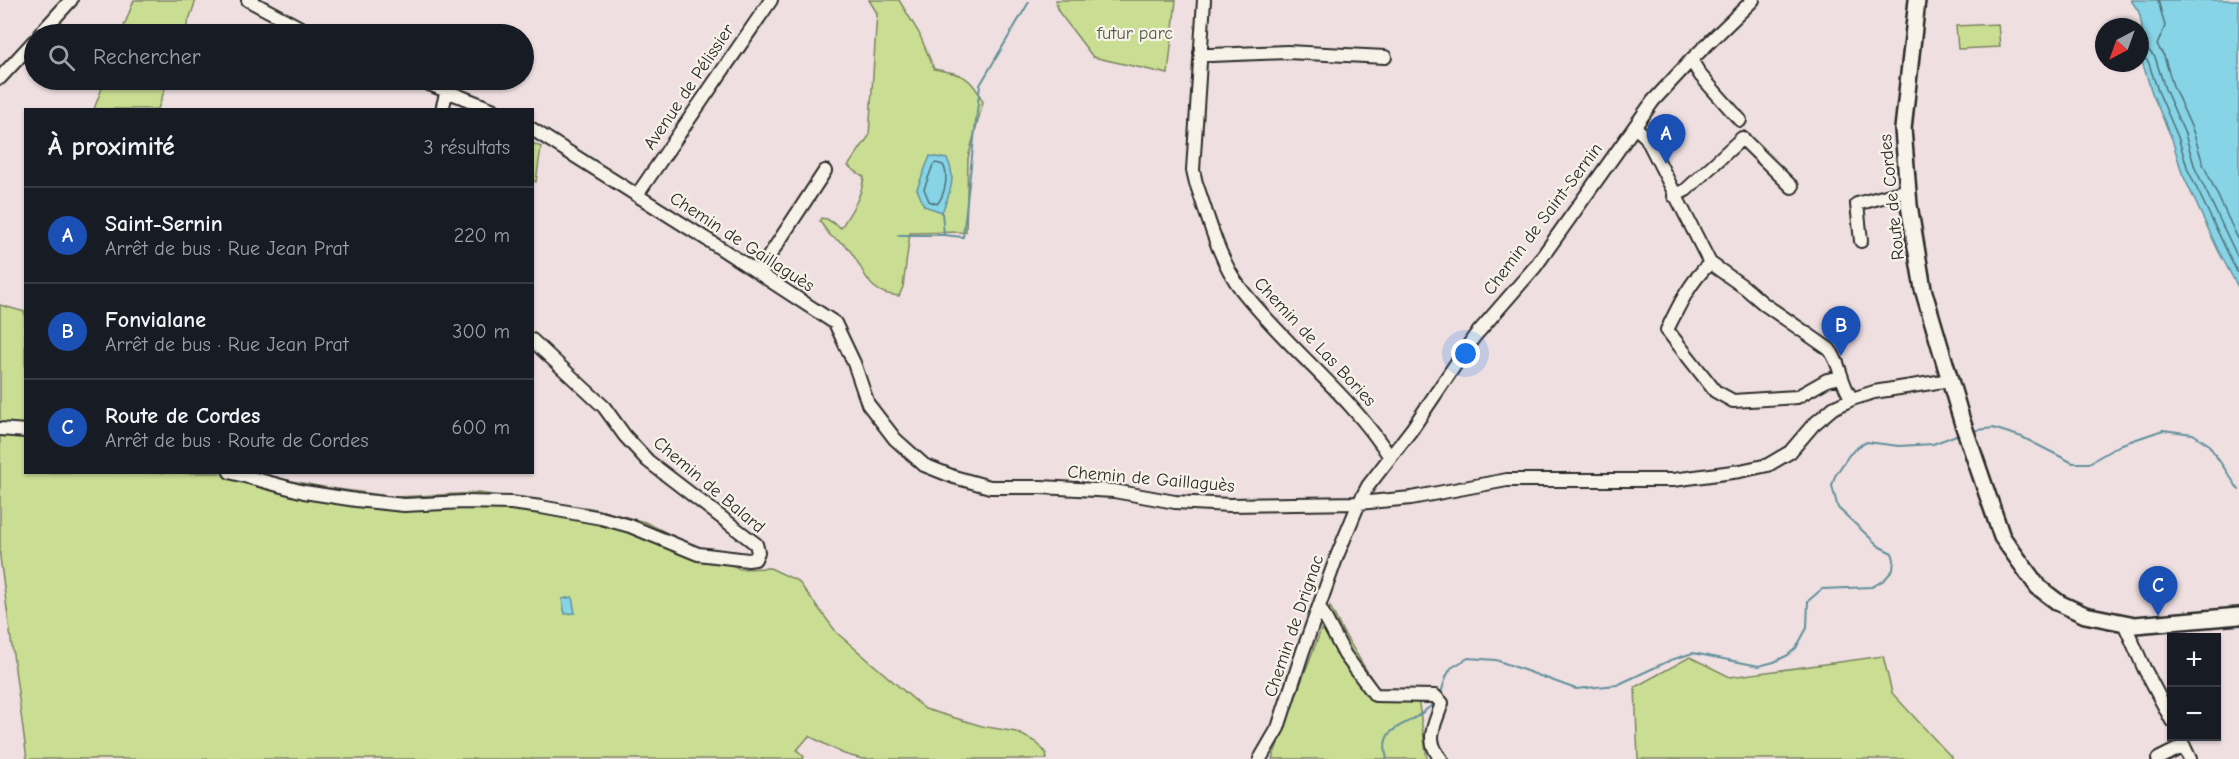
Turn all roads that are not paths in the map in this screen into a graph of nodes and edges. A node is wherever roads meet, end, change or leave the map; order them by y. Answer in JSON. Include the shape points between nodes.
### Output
{"nodes":[{"id":1,"x":71,"y":0,"type":"edge"},
{"id":2,"x":248,"y":0,"type":"edge"},
{"id":3,"x":771,"y":0,"type":"edge"},
{"id":4,"x":1204,"y":0,"type":"edge"},
{"id":5,"x":1736,"y":0,"type":"edge"},
{"id":6,"x":1753,"y":0,"type":"edge"},
{"id":7,"x":1917,"y":0,"type":"edge"},
{"id":8,"x":1739,"y":14,"type":"junction"},
{"id":9,"x":49,"y":24,"type":"edge"},
{"id":10,"x":293,"y":24,"type":"edge"},
{"id":11,"x":24,"y":51,"type":"edge"},
{"id":12,"x":1200,"y":53,"type":"junction"},
{"id":13,"x":1385,"y":57,"type":"dead end"},
{"id":14,"x":1691,"y":60,"type":"junction"},
{"id":15,"x":0,"y":78,"type":"edge"},
{"id":16,"x":447,"y":90,"type":"joint"},
{"id":17,"x":442,"y":108,"type":"edge"},
{"id":18,"x":489,"y":108,"type":"edge"},
{"id":19,"x":1740,"y":120,"type":"dead end"},
{"id":20,"x":1635,"y":127,"type":"junction"},
{"id":21,"x":534,"y":130,"type":"edge"},
{"id":22,"x":825,"y":171,"type":"dead end"},
{"id":23,"x":1792,"y":187,"type":"dead end"},
{"id":24,"x":1908,"y":190,"type":"junction"},
{"id":25,"x":637,"y":195,"type":"junction"},
{"id":26,"x":1674,"y":196,"type":"junction"},
{"id":27,"x":1861,"y":241,"type":"dead end"},
{"id":28,"x":1710,"y":263,"type":"junction"},
{"id":29,"x":758,"y":273,"type":"junction"},
{"id":30,"x":534,"y":342,"type":"edge"},
{"id":31,"x":1840,"y":377,"type":"junction"},
{"id":32,"x":1950,"y":380,"type":"junction"},
{"id":33,"x":1852,"y":399,"type":"junction"},
{"id":34,"x":0,"y":429,"type":"edge"},
{"id":35,"x":24,"y":431,"type":"edge"},
{"id":36,"x":1390,"y":457,"type":"junction"},
{"id":37,"x":237,"y":474,"type":"edge"},
{"id":38,"x":1359,"y":503,"type":"junction"},
{"id":39,"x":1319,"y":606,"type":"junction"},
{"id":40,"x":2239,"y":616,"type":"edge"},
{"id":41,"x":2124,"y":623,"type":"junction"},
{"id":42,"x":2167,"y":712,"type":"edge"},
{"id":43,"x":2182,"y":741,"type":"edge"},
{"id":44,"x":1260,"y":759,"type":"edge"},
{"id":45,"x":1441,"y":759,"type":"edge"},
{"id":46,"x":2158,"y":759,"type":"edge"},
{"id":47,"x":2190,"y":759,"type":"edge"}],
"edges":[{"from":1,"to":9,"type":"street"},
{"from":2,"to":10,"type":"street"},
{"from":3,"to":25,"type":"street","name":"Avenue de Pélissier"},
{"from":4,"to":12,"type":"street","name":"Chemin de Las Bories"},
{"from":5,"to":8,"type":"street"},
{"from":6,"to":8,"type":"street","name":"Chemin de Saint-Sernin"},
{"from":7,"to":24,"type":"main road","name":"Route de Cordes","via":[[1903,129]]},
{"from":8,"to":14,"type":"street","name":"Chemin de Saint-Sernin"},
{"from":11,"to":15,"type":"street"},
{"from":12,"to":13,"type":"street"},
{"from":12,"to":36,"type":"street","name":"Chemin de Las Bories","via":[[1193,170],[1225,262],[1240,288],[1349,403]]},
{"from":14,"to":19,"type":"street"},
{"from":14,"to":20,"type":"street","name":"Chemin de Saint-Sernin"},
{"from":16,"to":17,"type":"street"},
{"from":16,"to":18,"type":"street"},
{"from":20,"to":26,"type":"street","via":[[1646,137]]},
{"from":20,"to":36,"type":"street","name":"Chemin de Saint-Sernin","via":[[1535,267],[1474,337]]},
{"from":21,"to":25,"type":"street","name":"Chemin de Gaillaguès"},
{"from":22,"to":29,"type":"street"},
{"from":23,"to":26,"type":"street","via":[[1742,138],[1686,190]]},
{"from":24,"to":27,"type":"street","via":[[1857,204]]},
{"from":24,"to":32,"type":"main road","name":"Route de Cordes","via":[[1923,289]]},
{"from":25,"to":29,"type":"street","name":"Chemin de Gaillaguès"},
{"from":26,"to":28,"type":"street"},
{"from":28,"to":31,"type":"street","via":[[1829,349],[1835,356]]},
{"from":28,"to":31,"type":"street","via":[[1697,275],[1667,330],[1715,391],[1733,401],[1797,397]]},
{"from":29,"to":38,"type":"street","name":"Chemin de Gaillaguès","via":[[835,323],[868,404],[896,439],[924,465],[954,477],[990,487],[1114,491],[1175,502],[1229,506]]},
{"from":30,"to":37,"type":"street","name":"Chemin de Balard","via":[[604,407],[648,461],[756,544],[755,558],[698,554],[630,526],[541,507],[464,502],[404,505],[356,500],[304,492]]},
{"from":31,"to":33,"type":"street"},
{"from":32,"to":33,"type":"street","name":"Chemin de Gaillaguès"},
{"from":32,"to":41,"type":"main road","name":"Route de Cordes","via":[[2002,537],[2038,587],[2059,603],[2085,615]]},
{"from":33,"to":38,"type":"street","name":"Chemin de Gaillaguès","via":[[1833,408],[1813,425],[1790,452],[1768,465],[1740,471],[1673,480],[1507,480],[1411,498]]},
{"from":34,"to":35,"type":"street"},
{"from":36,"to":38,"type":"street","name":"Chemin de Saint-Sernin"},
{"from":38,"to":39,"type":"street","name":"Chemin de Drignac"},
{"from":39,"to":44,"type":"street","name":"Chemin de Drignac","via":[[1278,728]]},
{"from":39,"to":45,"type":"street","via":[[1345,655],[1375,695],[1435,696],[1442,703],[1431,739]]},
{"from":40,"to":41,"type":"main road","name":"Route de Cordes"},
{"from":41,"to":42,"type":"street"},
{"from":43,"to":46,"type":"street"},
{"from":43,"to":47,"type":"street"}]}
